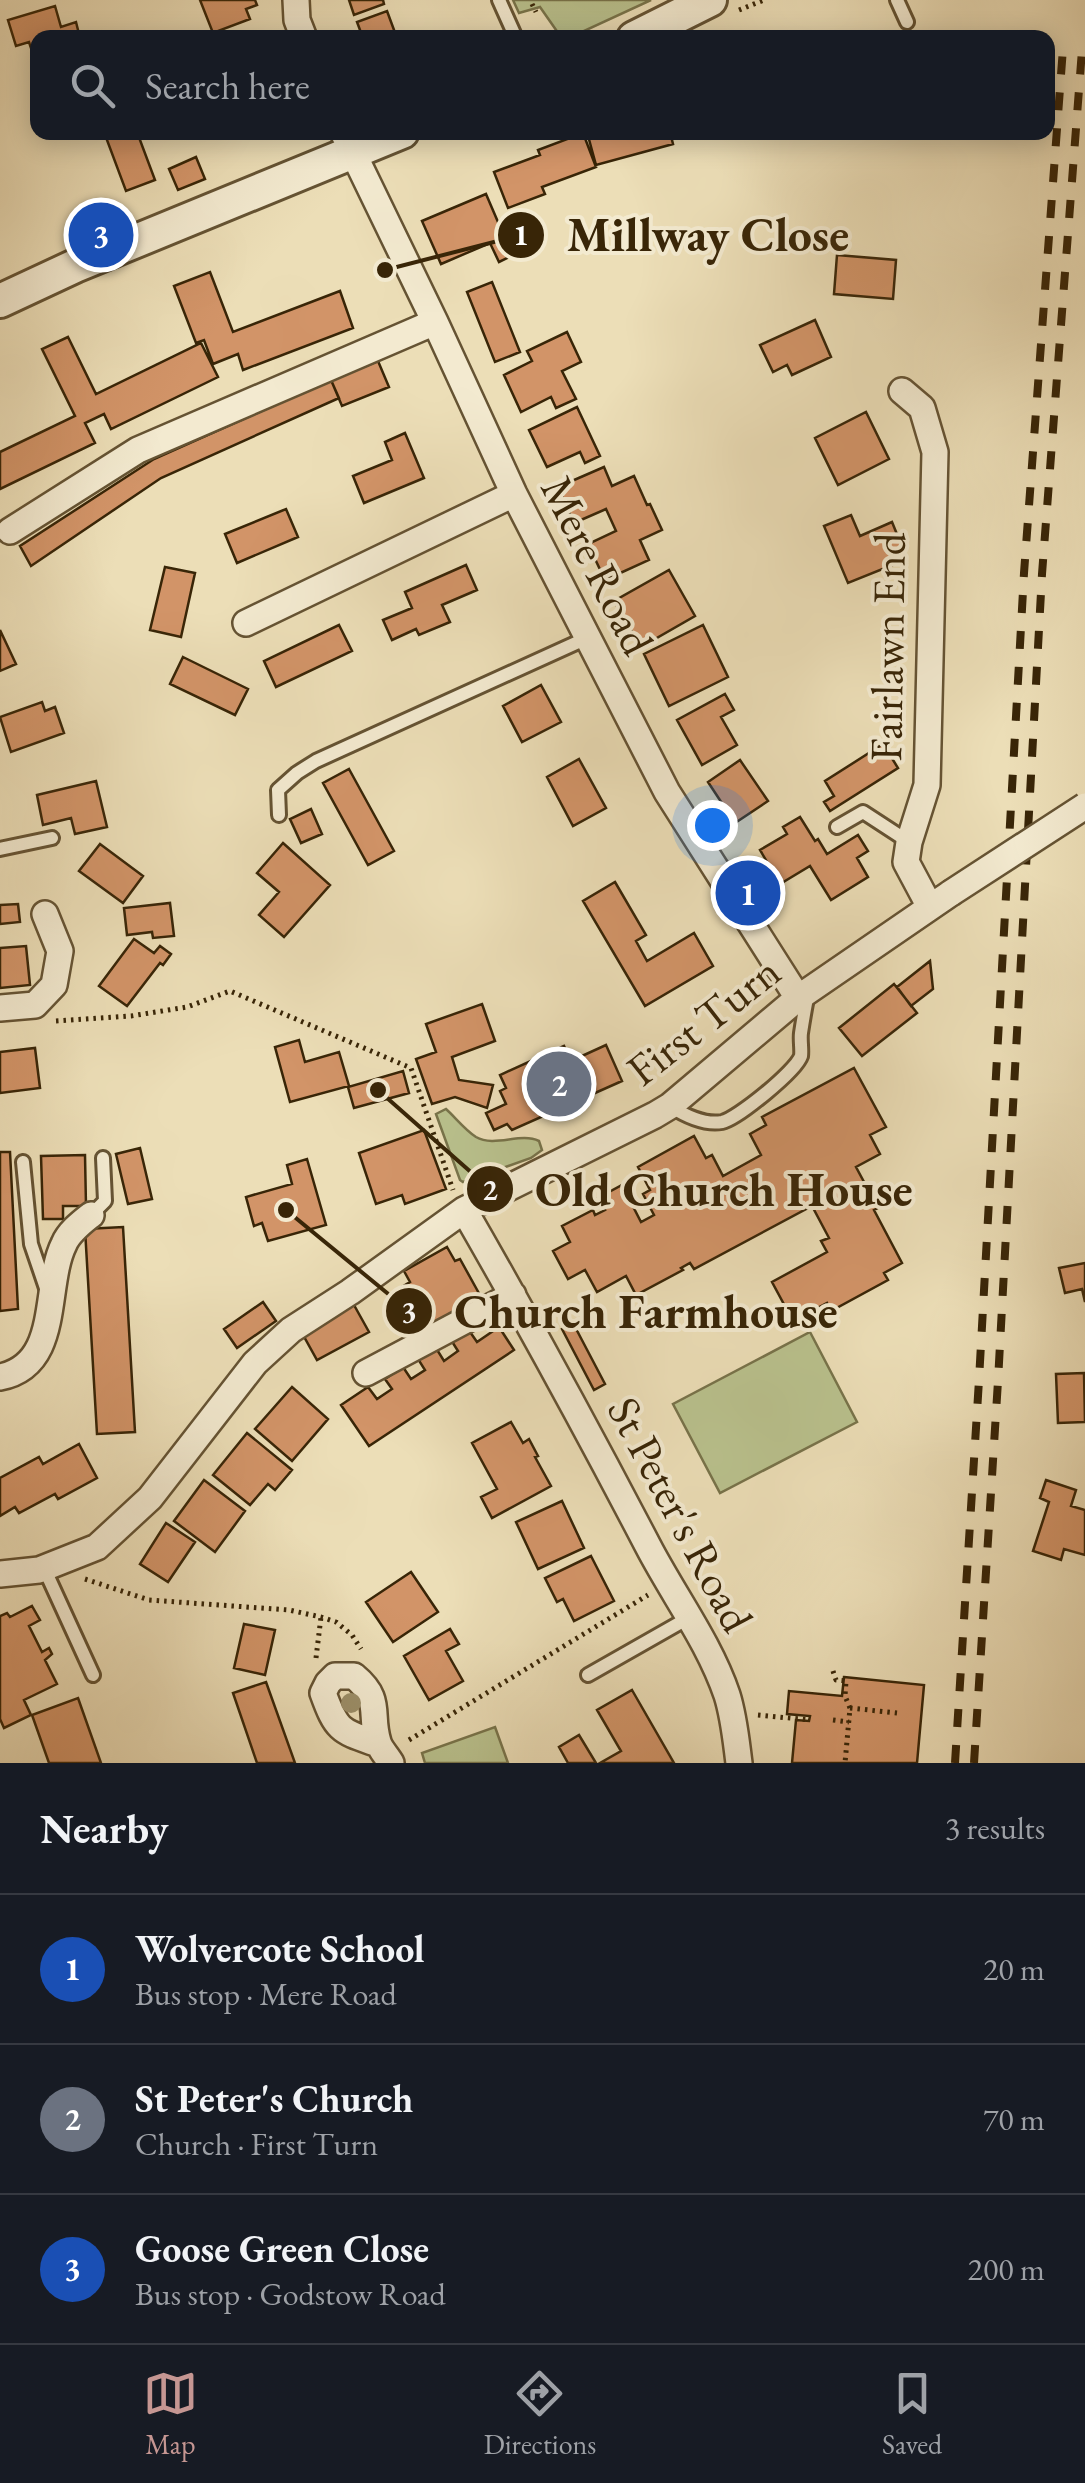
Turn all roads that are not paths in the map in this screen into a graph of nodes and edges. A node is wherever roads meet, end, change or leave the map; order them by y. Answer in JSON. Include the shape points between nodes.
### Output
{"nodes":[{"id":1,"x":296,"y":0,"type":"edge"},
{"id":2,"x":499,"y":0,"type":"edge"},
{"id":3,"x":710,"y":0,"type":"edge"},
{"id":4,"x":897,"y":0,"type":"edge"},
{"id":5,"x":907,"y":22,"type":"dead end"},
{"id":6,"x":301,"y":30,"type":"edge"},
{"id":7,"x":512,"y":30,"type":"edge"},
{"id":8,"x":650,"y":30,"type":"edge"},
{"id":9,"x":348,"y":144,"type":"edge"},
{"id":10,"x":0,"y":302,"type":"edge"},
{"id":11,"x":435,"y":322,"type":"junction"},
{"id":12,"x":902,"y":392,"type":"dead end"},
{"id":13,"x":514,"y":494,"type":"junction"},
{"id":14,"x":10,"y":531,"type":"dead end"},
{"id":15,"x":246,"y":623,"type":"dead end"},
{"id":16,"x":587,"y":638,"type":"junction"},
{"id":17,"x":1085,"y":806,"type":"edge"},
{"id":18,"x":279,"y":814,"type":"dead end"},
{"id":19,"x":838,"y":828,"type":"dead end"},
{"id":20,"x":52,"y":838,"type":"dead end"},
{"id":21,"x":909,"y":842,"type":"junction"},
{"id":22,"x":0,"y":849,"type":"edge"},
{"id":23,"x":940,"y":900,"type":"junction"},
{"id":24,"x":45,"y":914,"type":"dead end"},
{"id":25,"x":803,"y":994,"type":"junction"},
{"id":26,"x":0,"y":1008,"type":"edge"},
{"id":27,"x":670,"y":1106,"type":"junction"},
{"id":28,"x":103,"y":1158,"type":"dead end"},
{"id":29,"x":23,"y":1162,"type":"dead end"},
{"id":30,"x":464,"y":1210,"type":"junction"},
{"id":31,"x":91,"y":1215,"type":"joint"},
{"id":32,"x":513,"y":1295,"type":"junction"},
{"id":33,"x":52,"y":1304,"type":"junction"},
{"id":34,"x":366,"y":1373,"type":"dead end"},
{"id":35,"x":0,"y":1377,"type":"edge"},
{"id":36,"x":46,"y":1568,"type":"junction"},
{"id":37,"x":0,"y":1574,"type":"edge"},
{"id":38,"x":690,"y":1617,"type":"junction"},
{"id":39,"x":92,"y":1675,"type":"dead end"},
{"id":40,"x":588,"y":1676,"type":"dead end"},
{"id":41,"x":739,"y":1763,"type":"edge"}],
"edges":[{"from":1,"to":6,"type":"street"},
{"from":2,"to":7,"type":"lane"},
{"from":3,"to":8,"type":"street"},
{"from":4,"to":5,"type":"lane"},
{"from":9,"to":10,"type":"street"},
{"from":9,"to":11,"type":"street","name":"Mere Road"},
{"from":11,"to":13,"type":"street","name":"Mere Road"},
{"from":11,"to":14,"type":"street","via":[[138,450]]},
{"from":12,"to":21,"type":"street","name":"Fairlawn End","via":[[922,408],[934,452],[927,785]]},
{"from":13,"to":15,"type":"street"},
{"from":13,"to":16,"type":"street","name":"Mere Road"},
{"from":16,"to":18,"type":"lane","via":[[316,761],[278,790]]},
{"from":16,"to":25,"type":"street","name":"Mere Road","via":[[667,792]]},
{"from":17,"to":23,"type":"street","name":"First Turn","bridge":true},
{"from":19,"to":21,"type":"lane","via":[[863,812]]},
{"from":20,"to":22,"type":"lane"},
{"from":21,"to":23,"type":"street","via":[[906,862]]},
{"from":23,"to":25,"type":"street","name":"First Turn"},
{"from":24,"to":26,"type":"street","via":[[60,951],[54,985],[34,1005]]},
{"from":25,"to":27,"type":"street","name":"First Turn"},
{"from":25,"to":27,"type":"lane","via":[[800,1058],[737,1116],[721,1122]]},
{"from":27,"to":30,"type":"street","name":"First Turn"},
{"from":28,"to":31,"type":"lane","via":[[106,1200]]},
{"from":29,"to":33,"type":"lane","via":[[31,1244]]},
{"from":30,"to":32,"type":"street","name":"St Peter's Road"},
{"from":30,"to":36,"type":"street","name":"First Turn","via":[[290,1330],[255,1363],[150,1498],[97,1547]]},
{"from":31,"to":33,"type":"street","via":[[65,1240]]},
{"from":32,"to":34,"type":"street"},
{"from":32,"to":38,"type":"street","name":"St Peter's Road"},
{"from":33,"to":35,"type":"street","via":[[33,1358]]},
{"from":36,"to":37,"type":"street","name":"First Turn"},
{"from":36,"to":39,"type":"lane"},
{"from":38,"to":40,"type":"lane"},
{"from":38,"to":41,"type":"street","name":"St Peter's Road","via":[[733,1716]]}]}
